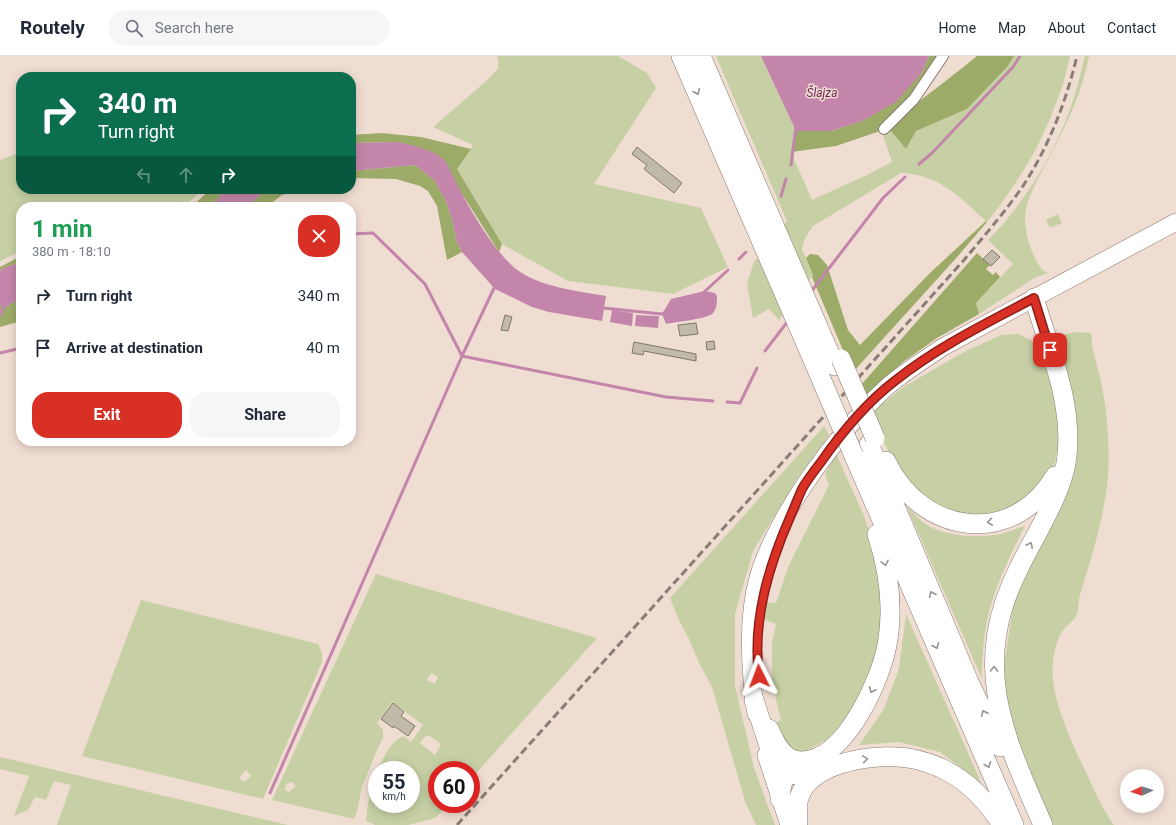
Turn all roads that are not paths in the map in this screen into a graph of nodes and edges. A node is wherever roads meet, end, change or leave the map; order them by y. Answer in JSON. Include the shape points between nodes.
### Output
{"nodes":[{"id":1,"x":682,"y":56,"type":"edge"},
{"id":2,"x":701,"y":56,"type":"edge"},
{"id":3,"x":707,"y":56,"type":"edge"},
{"id":4,"x":943,"y":56,"type":"edge"},
{"id":5,"x":884,"y":129,"type":"dead end"},
{"id":6,"x":1176,"y":222,"type":"edge"},
{"id":7,"x":781,"y":230,"type":"junction"},
{"id":8,"x":1034,"y":298,"type":"junction"},
{"id":9,"x":1067,"y":439,"type":"junction"},
{"id":10,"x":872,"y":441,"type":"junction"},
{"id":11,"x":851,"y":458,"type":"junction"},
{"id":12,"x":802,"y":489,"type":"junction"},
{"id":13,"x":754,"y":700,"type":"junction"},
{"id":14,"x":769,"y":729,"type":"junction"},
{"id":15,"x":821,"y":764,"type":"junction"},
{"id":16,"x":785,"y":774,"type":"junction"},
{"id":17,"x":780,"y":799,"type":"junction"},
{"id":18,"x":795,"y":824,"type":"edge"},
{"id":19,"x":1002,"y":825,"type":"edge"},
{"id":20,"x":1014,"y":825,"type":"edge"},
{"id":21,"x":1034,"y":825,"type":"edge"},
{"id":22,"x":1043,"y":825,"type":"edge"}],
"edges":[{"from":1,"to":11,"type":"highway","one_way":true,"bridge":true,"via":[[762,253]]},
{"from":2,"to":7,"type":"highway"},
{"from":3,"to":7,"type":"highway","via":[[738,123]]},
{"from":4,"to":5,"type":"street","via":[[914,100]]},
{"from":6,"to":8,"type":"main road"},
{"from":7,"to":10,"type":"highway"},
{"from":8,"to":9,"type":"highway","via":[[1062,391]]},
{"from":8,"to":12,"type":"main road","via":[[943,347],[896,380],[866,407],[837,439]]},
{"from":9,"to":10,"type":"highway","one_way":true,"via":[[1057,473],[1034,503],[1011,517],[968,524],[944,518],[925,509],[896,479]]},
{"from":22,"to":9,"type":"highway","one_way":true,"via":[[1016,763],[1000,717],[994,677],[994,655],[1001,612],[1008,591],[1062,477],[1066,464]]},
{"from":21,"to":10,"type":"highway","one_way":true,"via":[[969,682]]},
{"from":11,"to":15,"type":"highway","one_way":true,"via":[[882,550],[889,586],[887,646],[866,703],[837,744],[825,754]]},
{"from":11,"to":20,"type":"highway","one_way":true},
{"from":12,"to":13,"type":"main road","via":[[777,532],[757,580],[750,666]]},
{"from":12,"to":14,"type":"main road","via":[[770,568],[761,610],[758,668]]},
{"from":13,"to":16,"type":"highway","via":[[772,758],[775,765]]},
{"from":13,"to":17,"type":"main road","via":[[757,722]]},
{"from":14,"to":15,"type":"highway","via":[[782,752],[788,757],[796,761]]},
{"from":14,"to":16,"type":"main road"},
{"from":15,"to":16,"type":"highway","via":[[801,765]]},
{"from":15,"to":18,"type":"highway","via":[[816,775],[802,790]]},
{"from":15,"to":19,"type":"highway","one_way":true,"via":[[881,757],[897,757],[928,763],[955,775],[978,794]]},
{"from":16,"to":17,"type":"highway"},
{"from":16,"to":18,"type":"main road"},
{"from":17,"to":18,"type":"main road"}]}
